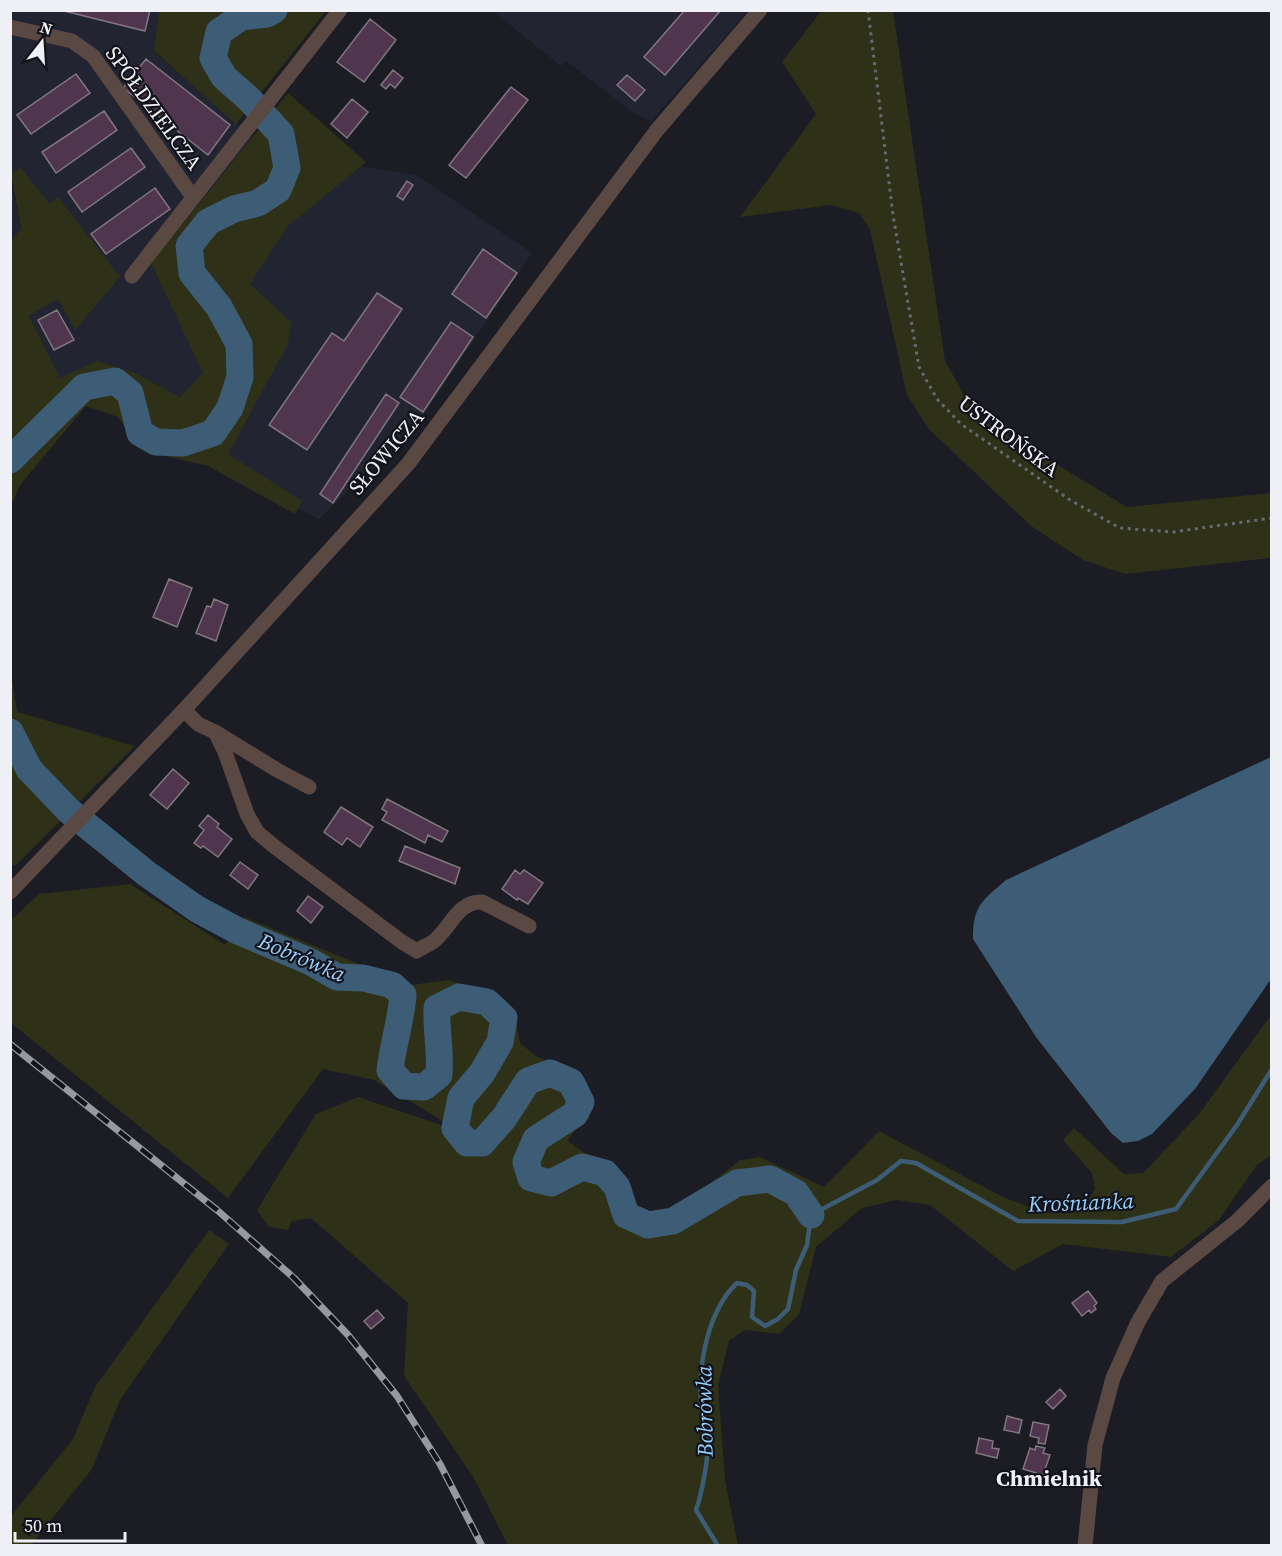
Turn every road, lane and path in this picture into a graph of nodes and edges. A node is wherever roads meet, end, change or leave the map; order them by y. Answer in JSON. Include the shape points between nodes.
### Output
{"nodes":[{"id":1,"x":340,"y":10,"type":"edge"},
{"id":2,"x":760,"y":10,"type":"edge"},
{"id":3,"x":868,"y":10,"type":"edge"},
{"id":4,"x":10,"y":27,"type":"edge"},
{"id":5,"x":193,"y":197,"type":"junction"},
{"id":6,"x":132,"y":276,"type":"dead end"},
{"id":7,"x":1272,"y":518,"type":"edge"},
{"id":8,"x":184,"y":710,"type":"junction"},
{"id":9,"x":215,"y":732,"type":"junction"},
{"id":10,"x":309,"y":787,"type":"dead end"},
{"id":11,"x":10,"y":892,"type":"edge"},
{"id":12,"x":529,"y":926,"type":"dead end"},
{"id":13,"x":1272,"y":1186,"type":"edge"},
{"id":14,"x":1085,"y":1545,"type":"edge"}],
"edges":[{"from":1,"to":5,"type":"street","name":"SPÓŁDZIELCZA"},
{"from":2,"to":8,"type":"street","name":"SŁOWICZA","via":[[657,130],[408,464]]},
{"from":3,"to":7,"type":"path","name":"USTROŃSKA","via":[[894,214],[919,367],[937,399],[961,424],[1070,500],[1120,528],[1173,532]]},
{"from":4,"to":5,"type":"street","name":"SPÓŁDZIELCZA","via":[[72,41],[93,56]]},
{"from":5,"to":6,"type":"street","name":"SPÓŁDZIELCZA"},
{"from":8,"to":9,"type":"street","via":[[198,724]]},
{"from":8,"to":11,"type":"street","name":"SŁOWICZA"},
{"from":9,"to":10,"type":"street"},
{"from":9,"to":12,"type":"street","via":[[257,832],[402,942],[417,951],[435,940],[462,908],[474,902],[482,902]]},
{"from":13,"to":14,"type":"street","via":[[1237,1221],[1162,1281],[1138,1322],[1113,1378],[1095,1445]]}]}
